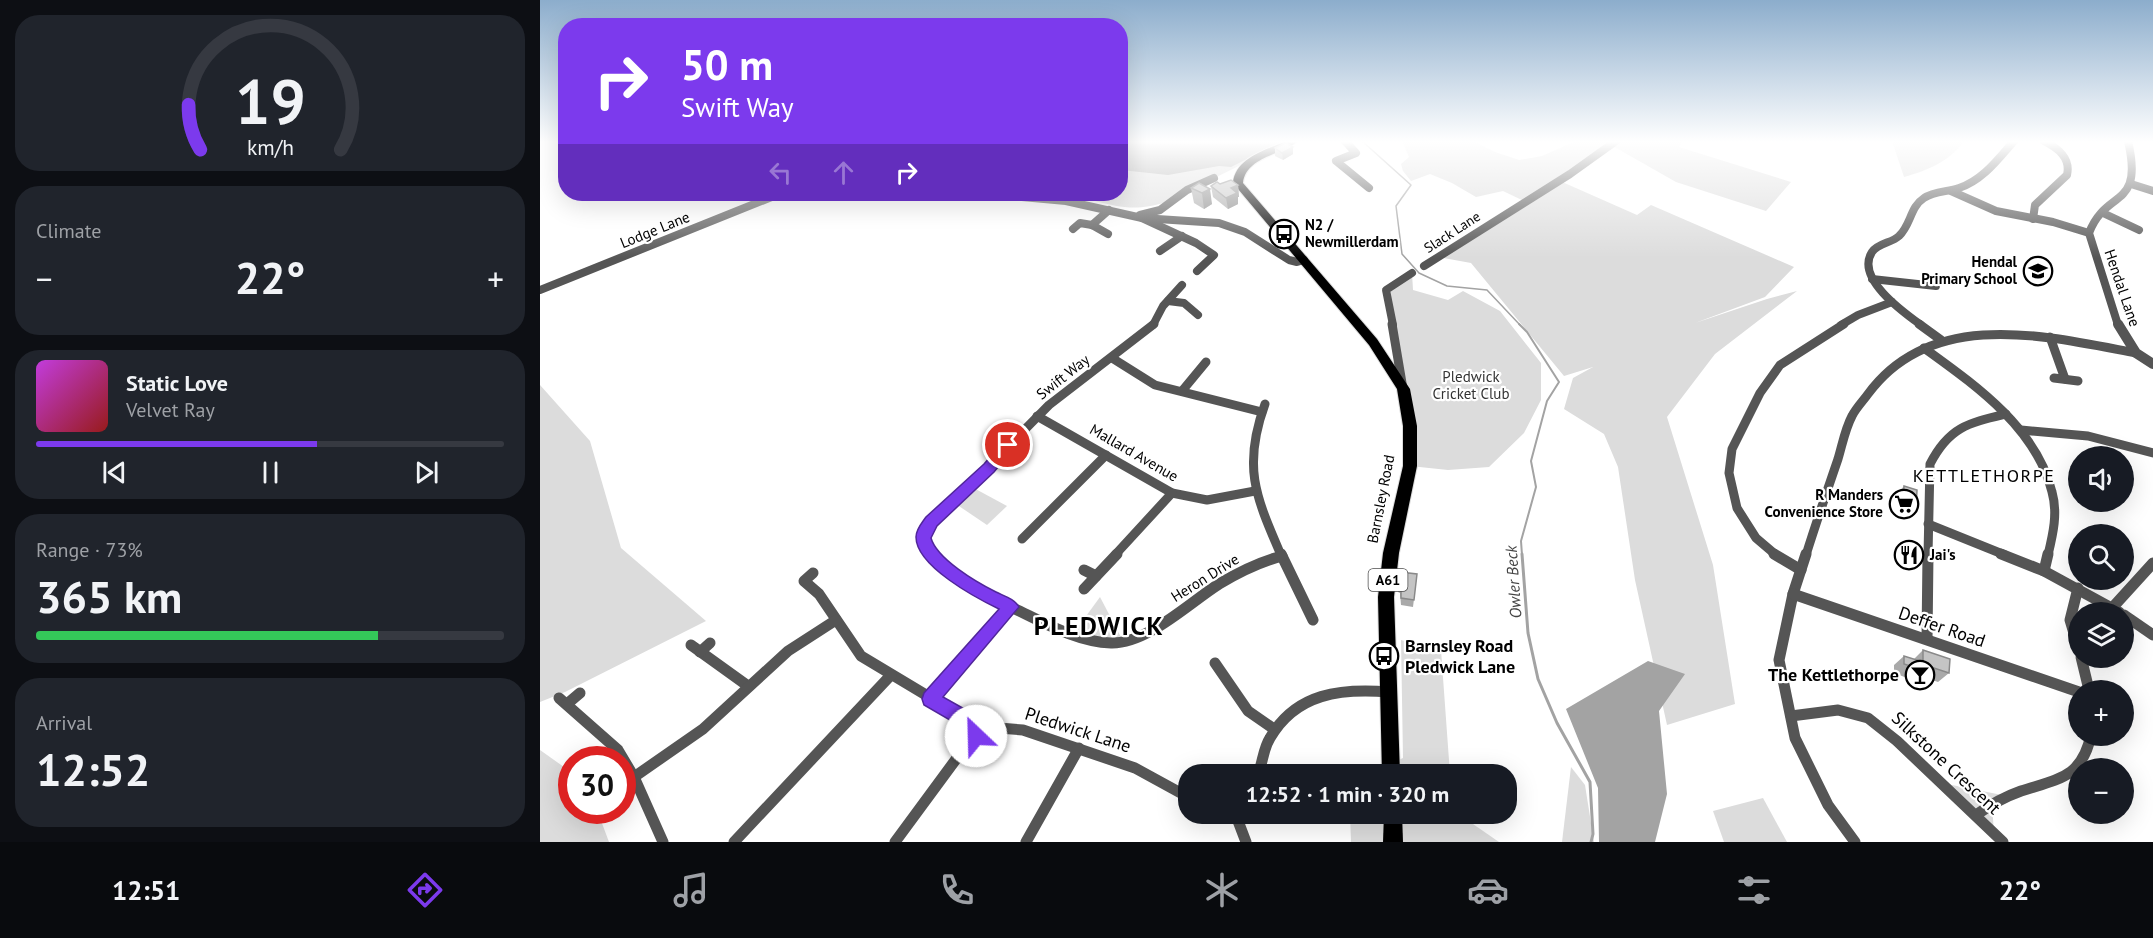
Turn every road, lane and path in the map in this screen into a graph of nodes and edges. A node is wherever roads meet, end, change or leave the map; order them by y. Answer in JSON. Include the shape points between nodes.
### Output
{"nodes":[{"id":1,"x":1209,"y":180,"type":"edge"},
{"id":2,"x":1237,"y":180,"type":"edge"},
{"id":3,"x":1360,"y":180,"type":"edge"},
{"id":4,"x":1560,"y":180,"type":"edge"},
{"id":5,"x":1972,"y":180,"type":"edge"},
{"id":6,"x":2061,"y":180,"type":"edge"},
{"id":7,"x":2131,"y":180,"type":"edge"},
{"id":8,"x":2131,"y":184,"type":"junction"},
{"id":9,"x":1369,"y":188,"type":"dead end"},
{"id":10,"x":1951,"y":190,"type":"junction"},
{"id":11,"x":2153,"y":191,"type":"edge"},
{"id":12,"x":762,"y":201,"type":"edge"},
{"id":13,"x":1066,"y":201,"type":"edge"},
{"id":14,"x":1109,"y":210,"type":"junction"},
{"id":15,"x":2103,"y":213,"type":"junction"},
{"id":16,"x":1129,"y":214,"type":"junction"},
{"id":17,"x":1142,"y":218,"type":"junction"},
{"id":18,"x":2033,"y":219,"type":"junction"},
{"id":19,"x":1092,"y":225,"type":"junction"},
{"id":20,"x":1073,"y":229,"type":"dead end"},
{"id":21,"x":2139,"y":231,"type":"dead end"},
{"id":22,"x":2089,"y":233,"type":"junction"},
{"id":23,"x":1108,"y":234,"type":"dead end"},
{"id":24,"x":1182,"y":236,"type":"junction"},
{"id":25,"x":1160,"y":251,"type":"dead end"},
{"id":26,"x":1304,"y":260,"type":"junction"},
{"id":27,"x":1424,"y":266,"type":"dead end"},
{"id":28,"x":1197,"y":271,"type":"dead end"},
{"id":29,"x":1412,"y":273,"type":"dead end"},
{"id":30,"x":1872,"y":279,"type":"junction"},
{"id":31,"x":1182,"y":285,"type":"dead end"},
{"id":32,"x":1936,"y":286,"type":"dead end"},
{"id":33,"x":540,"y":290,"type":"edge"},
{"id":34,"x":1168,"y":301,"type":"junction"},
{"id":35,"x":1892,"y":302,"type":"junction"},
{"id":36,"x":1198,"y":315,"type":"dead end"},
{"id":37,"x":2050,"y":337,"type":"junction"},
{"id":38,"x":1941,"y":340,"type":"junction"},
{"id":39,"x":1924,"y":348,"type":"junction"},
{"id":40,"x":2136,"y":353,"type":"junction"},
{"id":41,"x":1112,"y":358,"type":"junction"},
{"id":42,"x":2153,"y":364,"type":"edge"},
{"id":43,"x":1199,"y":365,"type":"dead end"},
{"id":44,"x":2054,"y":378,"type":"dead end"},
{"id":45,"x":2066,"y":379,"type":"junction"},
{"id":46,"x":2078,"y":381,"type":"dead end"},
{"id":47,"x":1403,"y":388,"type":"junction"},
{"id":48,"x":1182,"y":391,"type":"junction"},
{"id":49,"x":2006,"y":414,"type":"junction"},
{"id":50,"x":1037,"y":416,"type":"junction"},
{"id":51,"x":2021,"y":430,"type":"junction"},
{"id":52,"x":2153,"y":453,"type":"edge"},
{"id":53,"x":1106,"y":455,"type":"junction"},
{"id":54,"x":1255,"y":491,"type":"junction"},
{"id":55,"x":1172,"y":493,"type":"junction"},
{"id":56,"x":1928,"y":524,"type":"junction"},
{"id":57,"x":1029,"y":535,"type":"dead end"},
{"id":58,"x":1282,"y":556,"type":"junction"},
{"id":59,"x":2153,"y":563,"type":"edge"},
{"id":60,"x":1084,"y":570,"type":"dead end"},
{"id":61,"x":1801,"y":570,"type":"junction"},
{"id":62,"x":2044,"y":571,"type":"junction"},
{"id":63,"x":1096,"y":576,"type":"junction"},
{"id":64,"x":805,"y":577,"type":"dead end"},
{"id":65,"x":2068,"y":583,"type":"edge"},
{"id":66,"x":1084,"y":589,"type":"dead end"},
{"id":67,"x":2081,"y":590,"type":"edge"},
{"id":68,"x":1793,"y":594,"type":"junction"},
{"id":69,"x":2102,"y":602,"type":"edge"},
{"id":70,"x":2122,"y":602,"type":"edge"},
{"id":71,"x":1011,"y":607,"type":"junction"},
{"id":72,"x":836,"y":620,"type":"junction"},
{"id":73,"x":1313,"y":620,"type":"dead end"},
{"id":74,"x":2134,"y":622,"type":"edge"},
{"id":75,"x":2153,"y":635,"type":"edge"},
{"id":76,"x":1926,"y":639,"type":"junction"},
{"id":77,"x":710,"y":643,"type":"dead end"},
{"id":78,"x":1215,"y":663,"type":"dead end"},
{"id":79,"x":891,"y":675,"type":"junction"},
{"id":80,"x":748,"y":686,"type":"junction"},
{"id":81,"x":2068,"y":688,"type":"edge"},
{"id":82,"x":1389,"y":692,"type":"junction"},
{"id":83,"x":580,"y":693,"type":"dead end"},
{"id":84,"x":930,"y":699,"type":"junction"},
{"id":85,"x":1791,"y":716,"type":"junction"},
{"id":86,"x":1274,"y":729,"type":"junction"},
{"id":87,"x":986,"y":731,"type":"junction"},
{"id":88,"x":615,"y":746,"type":"edge"},
{"id":89,"x":2087,"y":746,"type":"edge"},
{"id":90,"x":1079,"y":748,"type":"junction"},
{"id":91,"x":1261,"y":764,"type":"edge"},
{"id":92,"x":1391,"y":764,"type":"edge"},
{"id":93,"x":636,"y":776,"type":"edge"},
{"id":94,"x":636,"y":781,"type":"edge"},
{"id":95,"x":1178,"y":791,"type":"edge"},
{"id":96,"x":1976,"y":816,"type":"junction"},
{"id":97,"x":1239,"y":824,"type":"edge"},
{"id":98,"x":1393,"y":824,"type":"edge"},
{"id":99,"x":663,"y":842,"type":"edge"},
{"id":100,"x":734,"y":842,"type":"edge"},
{"id":101,"x":895,"y":842,"type":"edge"},
{"id":102,"x":1026,"y":842,"type":"edge"},
{"id":103,"x":1246,"y":842,"type":"edge"},
{"id":104,"x":1393,"y":842,"type":"edge"},
{"id":105,"x":1855,"y":842,"type":"edge"},
{"id":106,"x":2003,"y":842,"type":"edge"}],
"edges":[{"from":1,"to":16,"type":"street","via":[[1185,191],[1156,213]]},
{"from":2,"to":26,"type":"main road","name":"Barnsley Road","number":"A61"},
{"from":3,"to":9,"type":"street"},
{"from":4,"to":27,"type":"street","name":"Slack Lane"},
{"from":5,"to":10,"type":"street"},
{"from":6,"to":18,"type":"street","via":[[2035,205]]},
{"from":7,"to":8,"type":"street"},
{"from":8,"to":11,"type":"street"},
{"from":8,"to":15,"type":"street","via":[[2124,196]]},
{"from":10,"to":18,"type":"street","via":[[1996,211]]},
{"from":10,"to":30,"type":"street","via":[[1918,201],[1898,238],[1873,251],[1868,266]]},
{"from":12,"to":33,"type":"street","name":"Lodge Lane"},
{"from":13,"to":14,"type":"street"},
{"from":14,"to":16,"type":"street"},
{"from":14,"to":19,"type":"street"},
{"from":15,"to":21,"type":"street"},
{"from":15,"to":22,"type":"street"},
{"from":16,"to":17,"type":"street"},
{"from":17,"to":24,"type":"street"},
{"from":17,"to":26,"type":"street","via":[[1219,223],[1241,230],[1289,260]]},
{"from":18,"to":22,"type":"street"},
{"from":19,"to":20,"type":"street","via":[[1080,223]]},
{"from":19,"to":23,"type":"street"},
{"from":22,"to":40,"type":"street","name":"Hendal Lane","via":[[2119,327]]},
{"from":24,"to":25,"type":"street"},
{"from":24,"to":28,"type":"street","via":[[1214,255]]},
{"from":26,"to":47,"type":"main road","name":"Barnsley Road","number":"A61","via":[[1373,342]]},
{"from":29,"to":47,"type":"street","via":[[1386,290]]},
{"from":30,"to":32,"type":"street"},
{"from":30,"to":35,"type":"street"},
{"from":31,"to":34,"type":"street","name":"Swift Way"},
{"from":34,"to":36,"type":"street","via":[[1189,304]]},
{"from":34,"to":41,"type":"street","name":"Swift Way"},
{"from":35,"to":38,"type":"street"},
{"from":35,"to":61,"type":"street","via":[[1858,315],[1777,367],[1731,451],[1732,492],[1748,530],[1776,558]]},
{"from":37,"to":38,"type":"street","via":[[1995,333]]},
{"from":37,"to":40,"type":"street"},
{"from":37,"to":45,"type":"street"},
{"from":38,"to":39,"type":"street"},
{"from":39,"to":49,"type":"street"},
{"from":39,"to":61,"type":"street","via":[[1884,375],[1863,397],[1852,416]]},
{"from":40,"to":42,"type":"street","name":"Hendal Lane"},
{"from":41,"to":48,"type":"street","via":[[1144,380]]},
{"from":41,"to":50,"type":"street","name":"Swift Way"},
{"from":43,"to":48,"type":"street"},
{"from":44,"to":45,"type":"street"},
{"from":45,"to":46,"type":"street"},
{"from":47,"to":82,"type":"main road","name":"Barnsley Road","number":"A61","via":[[1410,426],[1410,465],[1386,597]]},
{"from":48,"to":54,"type":"street","via":[[1264,408],[1252,450]]},
{"from":49,"to":51,"type":"street"},
{"from":49,"to":56,"type":"street","via":[[1969,421],[1945,437],[1937,448],[1930,464]]},
{"from":50,"to":53,"type":"street","name":"Mallard Avenue"},
{"from":50,"to":71,"type":"street","name":"Swift Way","via":[[925,530],[927,550],[932,556],[987,596]]},
{"from":51,"to":52,"type":"street","via":[[2070,432]]},
{"from":51,"to":62,"type":"street","via":[[2047,477],[2052,496],[2055,519]]},
{"from":53,"to":55,"type":"street","name":"Mallard Avenue"},
{"from":53,"to":57,"type":"street"},
{"from":54,"to":55,"type":"street","name":"Mallard Avenue","via":[[1207,500]]},
{"from":54,"to":58,"type":"street"},
{"from":55,"to":63,"type":"street"},
{"from":56,"to":62,"type":"street"},
{"from":56,"to":76,"type":"street"},
{"from":58,"to":71,"type":"street","name":"Heron Drive","via":[[1265,560],[1220,584],[1152,629],[1121,642],[1073,634]]},
{"from":58,"to":73,"type":"street"},
{"from":59,"to":70,"type":"street"},
{"from":60,"to":63,"type":"street"},
{"from":61,"to":68,"type":"street"},
{"from":62,"to":65,"type":"street"},
{"from":63,"to":66,"type":"street"},
{"from":64,"to":72,"type":"street"},
{"from":67,"to":69,"type":"street"},
{"from":68,"to":76,"type":"street","name":"Deffer Road"},
{"from":68,"to":85,"type":"street","via":[[1779,660]]},
{"from":71,"to":84,"type":"street"},
{"from":72,"to":79,"type":"street","via":[[861,656]]},
{"from":72,"to":80,"type":"street","via":[[788,651]]},
{"from":74,"to":75,"type":"street"},
{"from":76,"to":81,"type":"street","name":"Deffer Road"},
{"from":77,"to":80,"type":"street","via":[[696,648]]},
{"from":78,"to":86,"type":"street","via":[[1248,711]]},
{"from":79,"to":84,"type":"street"},
{"from":79,"to":100,"type":"street"},
{"from":80,"to":93,"type":"street","via":[[695,735]]},
{"from":82,"to":86,"type":"street","via":[[1367,689],[1325,693],[1293,708]]},
{"from":82,"to":92,"type":"main road","name":"Barnsley Road","number":"A61"},
{"from":83,"to":88,"type":"street","via":[[563,701]]},
{"from":84,"to":87,"type":"street"},
{"from":85,"to":96,"type":"street","name":"Silkstone Crescent","via":[[1838,710],[1868,717]]},
{"from":85,"to":105,"type":"street","via":[[1795,738],[1810,771]]},
{"from":86,"to":91,"type":"street"},
{"from":87,"to":90,"type":"street","name":"Pledwick Lane","via":[[1017,729]]},
{"from":87,"to":101,"type":"street","via":[[964,747]]},
{"from":89,"to":96,"type":"street","via":[[2082,763],[2064,778],[2007,796]]},
{"from":90,"to":95,"type":"street","name":"Pledwick Lane","via":[[1136,768]]},
{"from":90,"to":102,"type":"street"},
{"from":94,"to":99,"type":"street"},
{"from":96,"to":106,"type":"street","name":"Silkstone Crescent"},
{"from":97,"to":103,"type":"street"},
{"from":98,"to":104,"type":"main road"}]}
